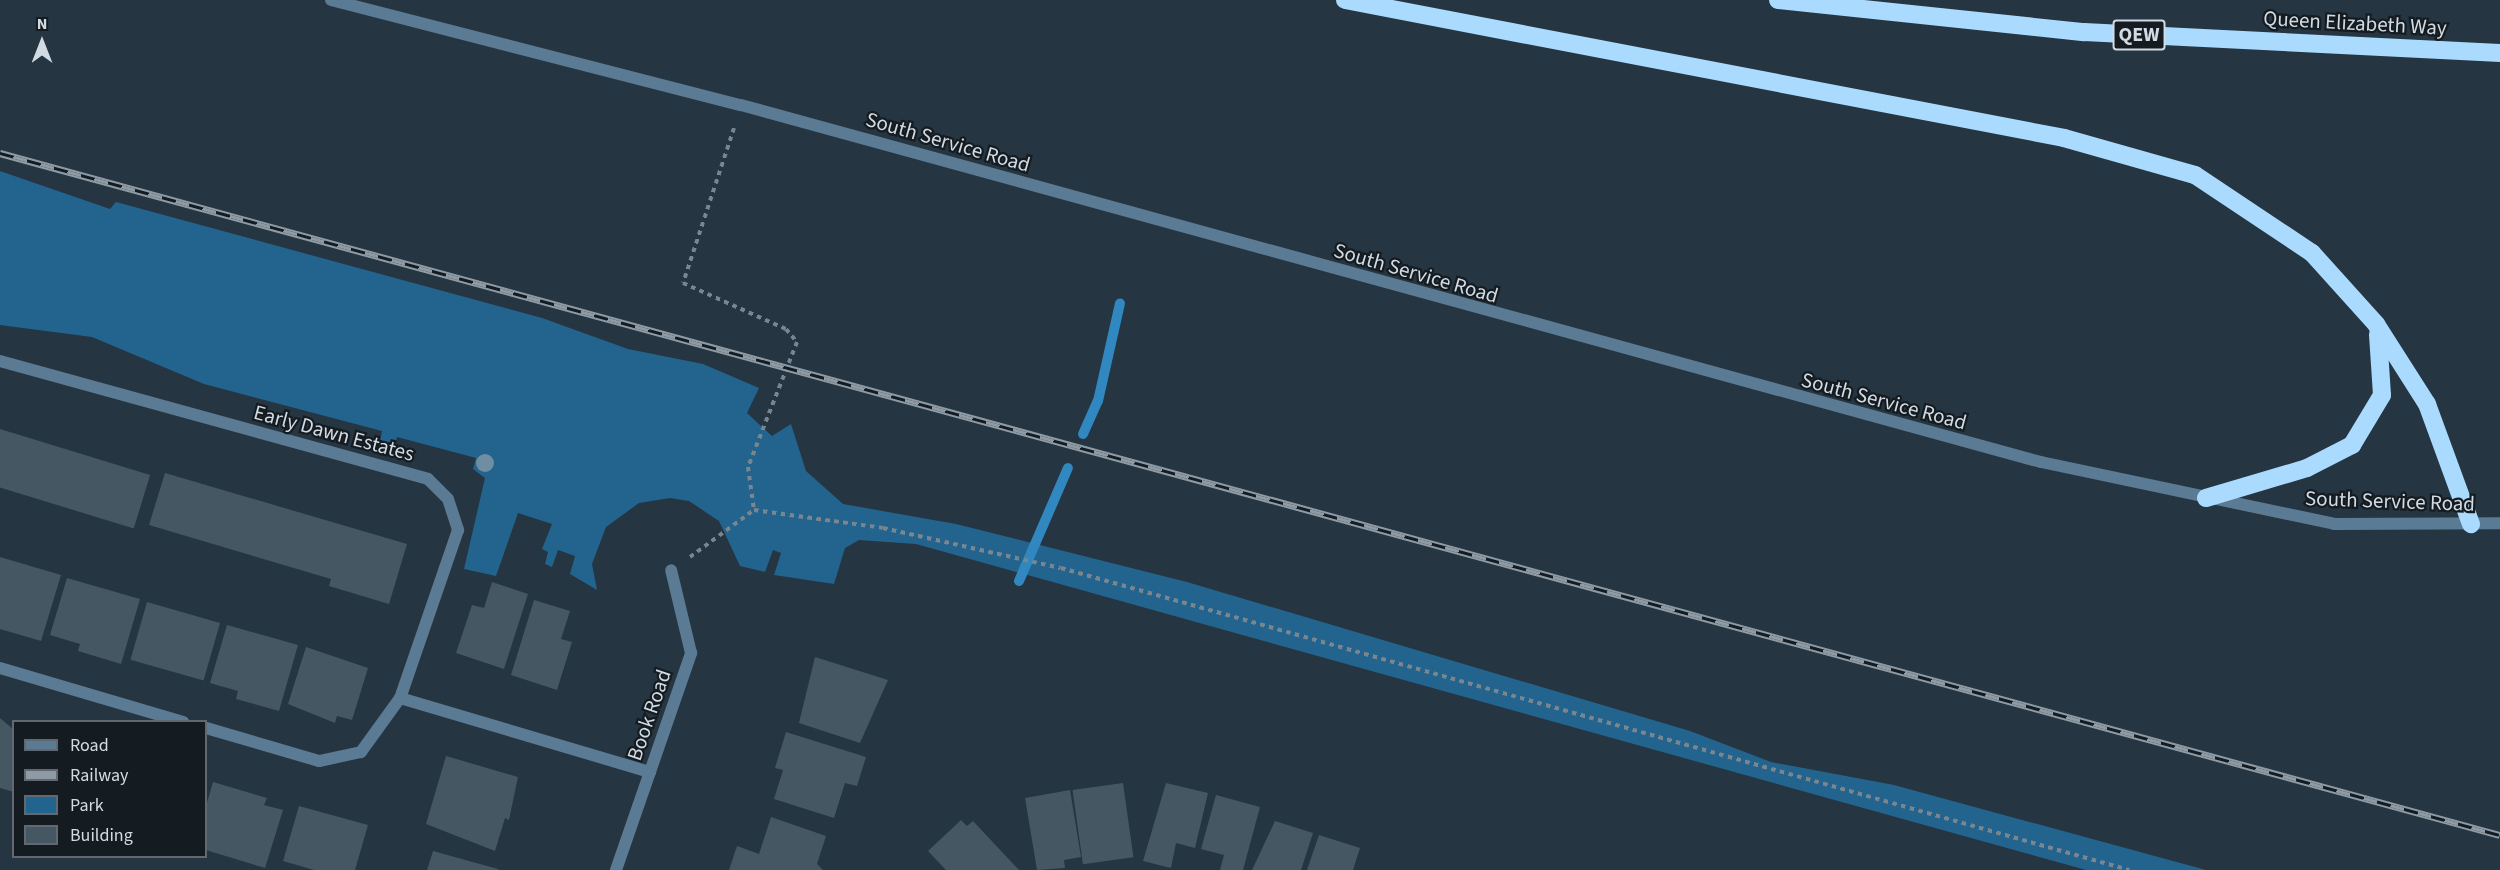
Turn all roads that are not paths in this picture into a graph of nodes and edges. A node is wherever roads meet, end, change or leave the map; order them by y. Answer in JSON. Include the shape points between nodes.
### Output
{"nodes":[{"id":1,"x":331,"y":0,"type":"edge"},
{"id":2,"x":1345,"y":0,"type":"edge"},
{"id":3,"x":1779,"y":0,"type":"edge"},
{"id":4,"x":2500,"y":53,"type":"edge"},
{"id":5,"x":2376,"y":324,"type":"junction"},
{"id":6,"x":0,"y":361,"type":"edge"},
{"id":7,"x":2206,"y":498,"type":"junction"},
{"id":8,"x":2500,"y":523,"type":"edge"},
{"id":9,"x":2471,"y":524,"type":"junction"},
{"id":10,"x":671,"y":570,"type":"road end"},
{"id":11,"x":0,"y":668,"type":"edge"},
{"id":12,"x":400,"y":698,"type":"junction"},
{"id":13,"x":176,"y":720,"type":"edge"},
{"id":14,"x":207,"y":728,"type":"edge"},
{"id":15,"x":650,"y":772,"type":"junction"},
{"id":16,"x":616,"y":870,"type":"edge"}],
"edges":[{"from":1,"to":7,"type":"street","name":"South Service Road","via":[[741,105],[1779,393],[2041,462]]},
{"from":2,"to":5,"type":"highway","via":[[2064,138],[2195,176],[2312,254]]},
{"from":3,"to":4,"type":"highway","name":"Queen Elizabeth Way","number":"QEW","via":[[2084,32]]},
{"from":5,"to":7,"type":"highway","via":[[2382,351],[2382,395],[2358,438],[2307,468]]},
{"from":5,"to":9,"type":"highway","via":[[2427,404]]},
{"from":6,"to":12,"type":"street","name":"Early Dawn Estates","via":[[428,478],[448,499],[458,530]]},
{"from":7,"to":9,"type":"street","name":"South Service Road","via":[[2334,524]]},
{"from":8,"to":9,"type":"street","name":"South Service Road"},
{"from":10,"to":15,"type":"street","name":"Book Road","via":[[691,653]]},
{"from":11,"to":13,"type":"street"},
{"from":12,"to":14,"type":"street","name":"Early Dawn Estates","via":[[361,752],[319,761]]},
{"from":12,"to":15,"type":"street"},
{"from":15,"to":16,"type":"street","name":"Book Road"}]}
